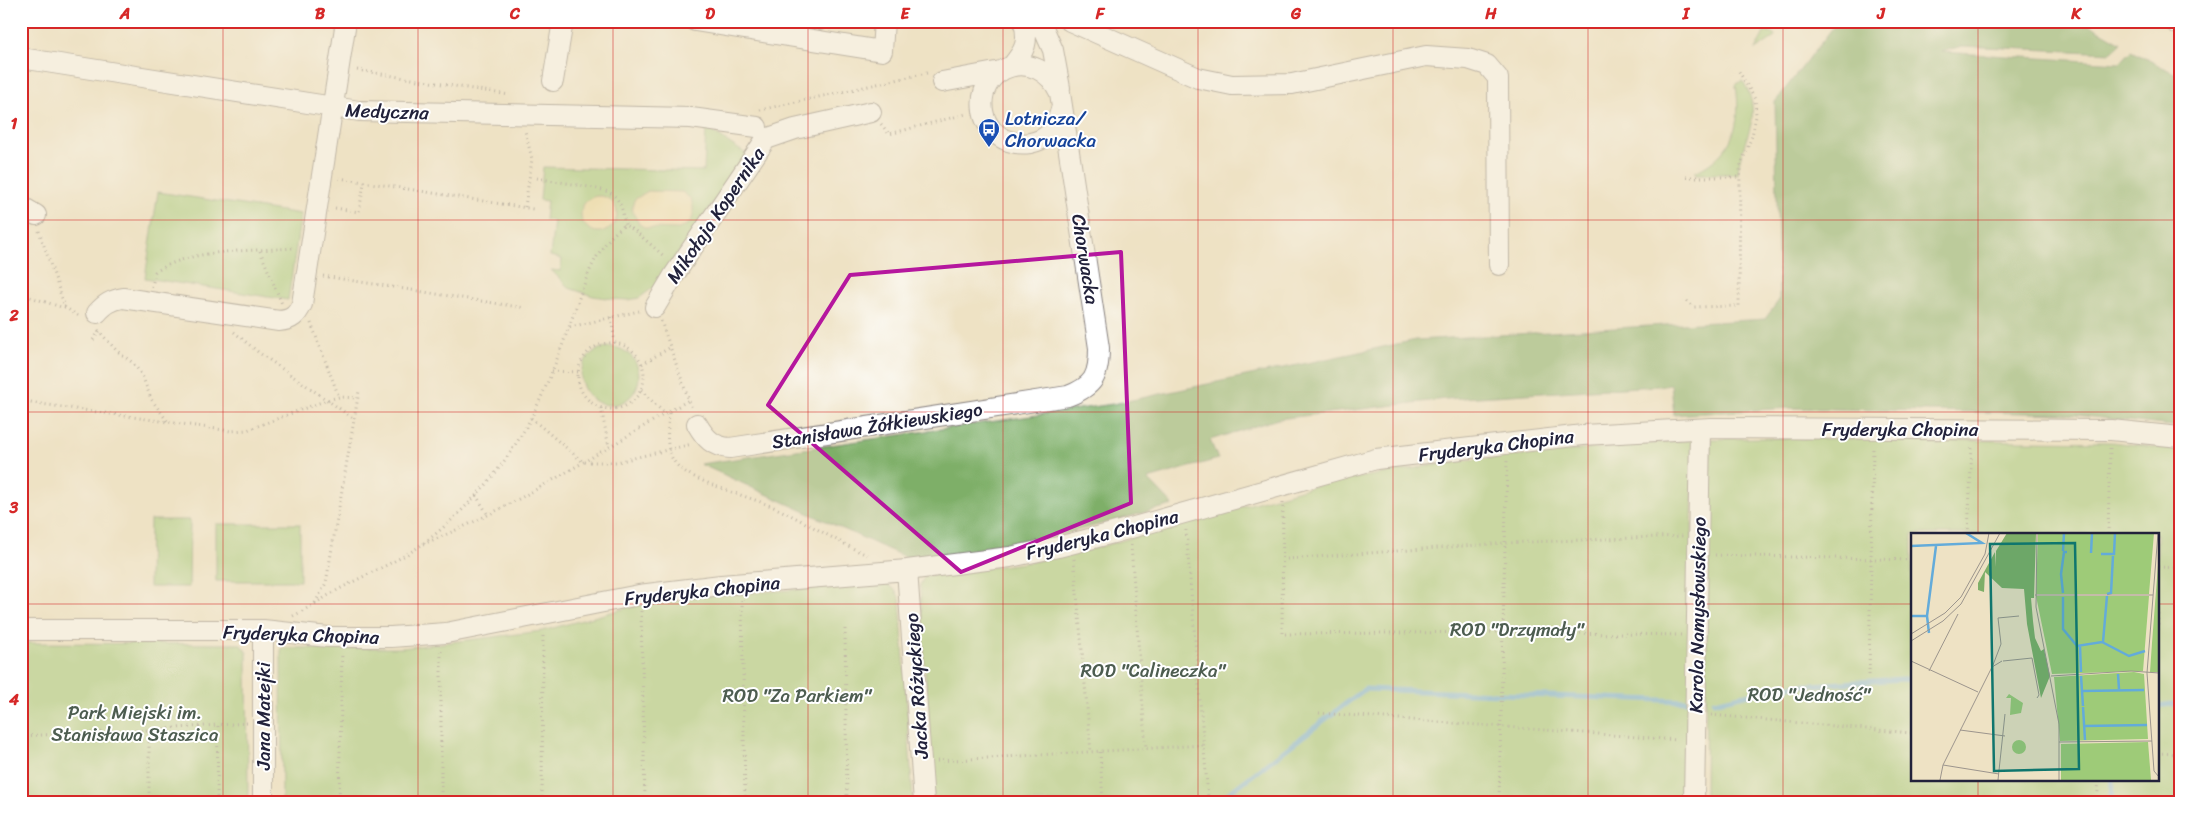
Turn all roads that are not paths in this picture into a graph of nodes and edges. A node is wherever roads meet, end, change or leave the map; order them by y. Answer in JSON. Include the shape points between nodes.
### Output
{"nodes":[{"id":1,"x":346,"y":21,"type":"edge"},
{"id":2,"x":563,"y":21,"type":"edge"},
{"id":3,"x":694,"y":21,"type":"edge"},
{"id":4,"x":884,"y":21,"type":"edge"},
{"id":5,"x":1024,"y":21,"type":"edge"},
{"id":6,"x":1040,"y":21,"type":"edge"},
{"id":7,"x":1070,"y":21,"type":"edge"},
{"id":8,"x":2173,"y":21,"type":"edge"},
{"id":9,"x":2180,"y":25,"type":"edge"},
{"id":10,"x":21,"y":58,"type":"edge"},
{"id":11,"x":1006,"y":68,"type":"junction"},
{"id":12,"x":935,"y":78,"type":"road end"},
{"id":13,"x":553,"y":81,"type":"dead end"},
{"id":14,"x":1061,"y":100,"type":"junction"},
{"id":15,"x":332,"y":108,"type":"junction"},
{"id":16,"x":871,"y":112,"type":"road end"},
{"id":17,"x":755,"y":119,"type":"road end"},
{"id":18,"x":1500,"y":265,"type":"dead end"},
{"id":19,"x":655,"y":307,"type":"road end"},
{"id":20,"x":96,"y":323,"type":"road end"},
{"id":21,"x":1068,"y":396,"type":"joint"},
{"id":22,"x":1700,"y":429,"type":"junction"},
{"id":23,"x":702,"y":432,"type":"road end"},
{"id":24,"x":2180,"y":437,"type":"edge"},
{"id":25,"x":900,"y":570,"type":"junction"},
{"id":26,"x":21,"y":630,"type":"edge"},
{"id":27,"x":264,"y":630,"type":"junction"},
{"id":28,"x":262,"y":802,"type":"edge"},
{"id":29,"x":924,"y":802,"type":"edge"},
{"id":30,"x":1694,"y":802,"type":"edge"}],
"edges":[{"from":1,"to":15,"type":"street"},
{"from":2,"to":13,"type":"street"},
{"from":3,"to":4,"type":"street","via":[[882,50]]},
{"from":5,"to":11,"type":"street","via":[[1026,48]]},
{"from":6,"to":14,"type":"street","name":"Chorwacka","via":[[1053,50]]},
{"from":7,"to":18,"type":"street","via":[[1198,78],[1232,85],[1292,84],[1426,56],[1468,59],[1487,65],[1498,78]]},
{"from":8,"to":9,"type":"street"},
{"from":10,"to":15,"type":"street","name":"Medyczna"},
{"from":11,"to":12,"type":"street"},
{"from":11,"to":14,"type":"street","via":[[1023,64],[1048,73],[1055,81]]},
{"from":11,"to":14,"type":"street","via":[[993,78],[986,90],[983,110],[999,136],[1024,144],[1043,138],[1057,123]]},
{"from":14,"to":21,"type":"street","name":"Chorwacka","via":[[1099,348],[1098,368],[1092,382]]},
{"from":15,"to":17,"type":"street","name":"Medyczna"},
{"from":15,"to":20,"type":"street","via":[[302,304],[296,315],[279,321],[123,298],[104,304]]},
{"from":16,"to":19,"type":"street","name":"Mikołaja Kopernika","via":[[794,129],[766,139]]},
{"from":21,"to":23,"type":"street","name":"Stanisława Żółkiewskiego","via":[[730,448],[720,447]]},
{"from":22,"to":24,"type":"street","name":"Fryderyka Chopina","via":[[2111,430]]},
{"from":22,"to":25,"type":"street","name":"Fryderyka Chopina","via":[[1583,435],[1376,459],[1058,547],[1010,557]]},
{"from":22,"to":30,"type":"street","name":"Karola Namysłowskiego"},
{"from":25,"to":27,"type":"street","name":"Fryderyka Chopina","via":[[639,595],[446,633],[328,637]]},
{"from":25,"to":29,"type":"street","name":"Jacka Różyckiego"},
{"from":26,"to":27,"type":"street","name":"Fryderyka Chopina"},
{"from":27,"to":28,"type":"street","name":"Jana Matejki"}]}
